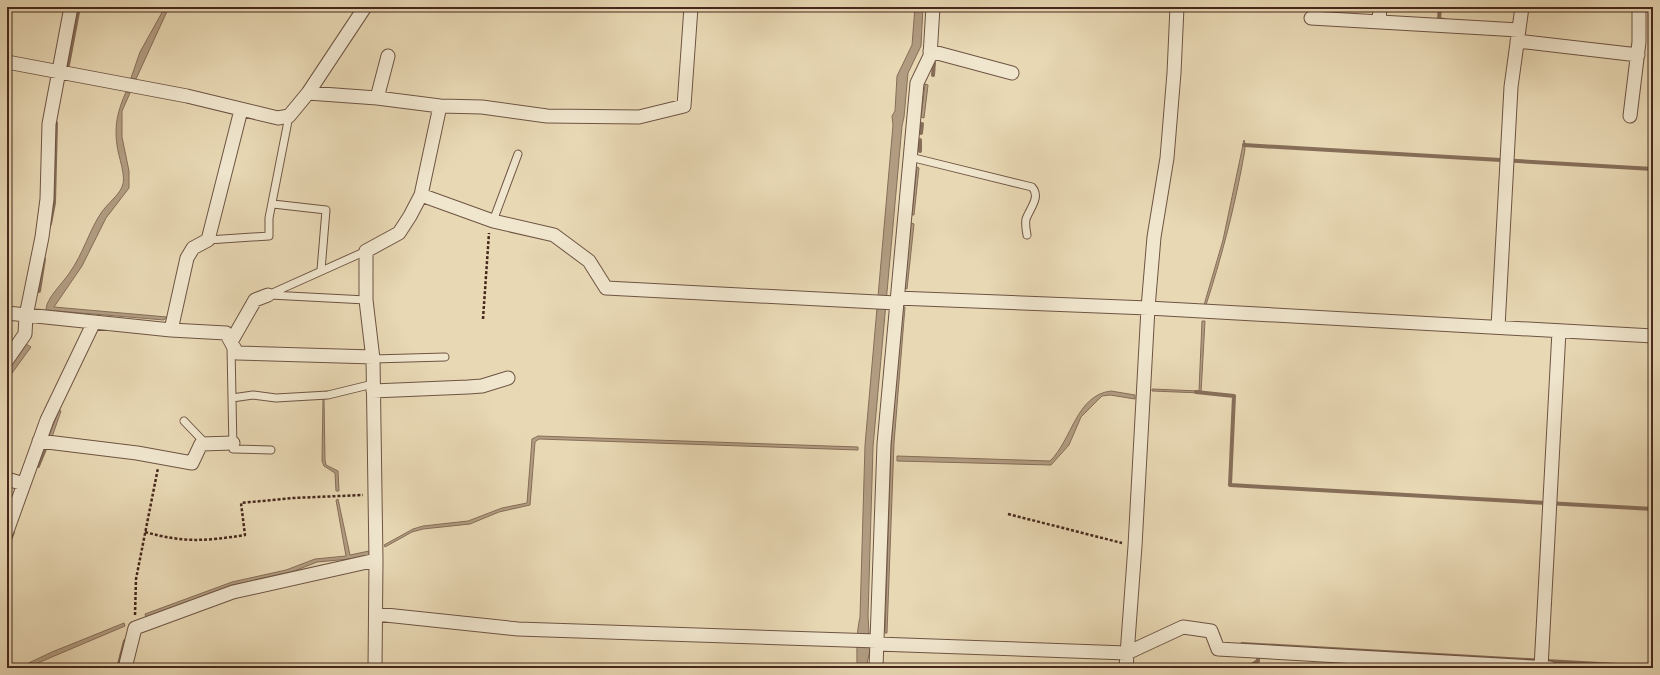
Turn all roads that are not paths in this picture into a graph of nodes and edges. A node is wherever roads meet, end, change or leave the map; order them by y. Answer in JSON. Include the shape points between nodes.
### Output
{"nodes":[{"id":1,"x":70,"y":7,"type":"edge"},
{"id":2,"x":364,"y":7,"type":"edge"},
{"id":3,"x":691,"y":7,"type":"edge"},
{"id":4,"x":933,"y":7,"type":"edge"},
{"id":5,"x":1177,"y":7,"type":"edge"},
{"id":6,"x":1380,"y":7,"type":"edge"},
{"id":7,"x":1522,"y":7,"type":"edge"},
{"id":8,"x":1639,"y":7,"type":"edge"},
{"id":9,"x":1311,"y":18,"type":"dead end"},
{"id":10,"x":1379,"y":22,"type":"junction"},
{"id":11,"x":1518,"y":35,"type":"junction"},
{"id":12,"x":930,"y":51,"type":"junction"},
{"id":13,"x":1638,"y":55,"type":"junction"},
{"id":14,"x":388,"y":56,"type":"dead end"},
{"id":15,"x":7,"y":62,"type":"edge"},
{"id":16,"x":60,"y":72,"type":"junction"},
{"id":17,"x":1012,"y":73,"type":"dead end"},
{"id":18,"x":308,"y":93,"type":"junction"},
{"id":19,"x":378,"y":98,"type":"junction"},
{"id":20,"x":440,"y":106,"type":"junction"},
{"id":21,"x":241,"y":110,"type":"junction"},
{"id":22,"x":289,"y":116,"type":"junction"},
{"id":23,"x":1630,"y":116,"type":"dead end"},
{"id":24,"x":518,"y":154,"type":"dead end"},
{"id":25,"x":910,"y":157,"type":"junction"},
{"id":26,"x":421,"y":195,"type":"junction"},
{"id":27,"x":273,"y":204,"type":"junction"},
{"id":28,"x":491,"y":220,"type":"junction"},
{"id":29,"x":1027,"y":235,"type":"dead end"},
{"id":30,"x":208,"y":240,"type":"junction"},
{"id":31,"x":366,"y":251,"type":"junction"},
{"id":32,"x":321,"y":270,"type":"junction"},
{"id":33,"x":268,"y":295,"type":"junction"},
{"id":34,"x":366,"y":300,"type":"junction"},
{"id":35,"x":896,"y":300,"type":"junction"},
{"id":36,"x":1148,"y":308,"type":"junction"},
{"id":37,"x":7,"y":313,"type":"edge"},
{"id":38,"x":26,"y":316,"type":"junction"},
{"id":39,"x":94,"y":322,"type":"junction"},
{"id":40,"x":1498,"y":327,"type":"junction"},
{"id":41,"x":171,"y":330,"type":"junction"},
{"id":42,"x":1559,"y":331,"type":"junction"},
{"id":43,"x":1653,"y":336,"type":"edge"},
{"id":44,"x":231,"y":342,"type":"junction"},
{"id":45,"x":445,"y":357,"type":"dead end"},
{"id":46,"x":373,"y":358,"type":"junction"},
{"id":47,"x":7,"y":360,"type":"edge"},
{"id":48,"x":508,"y":378,"type":"dead end"},
{"id":49,"x":373,"y":388,"type":"junction"},
{"id":50,"x":232,"y":398,"type":"junction"},
{"id":51,"x":184,"y":421,"type":"dead end"},
{"id":52,"x":40,"y":441,"type":"junction"},
{"id":53,"x":205,"y":443,"type":"junction"},
{"id":54,"x":233,"y":443,"type":"junction"},
{"id":55,"x":271,"y":450,"type":"dead end"},
{"id":56,"x":7,"y":479,"type":"edge"},
{"id":57,"x":24,"y":484,"type":"junction"},
{"id":58,"x":7,"y":531,"type":"edge"},
{"id":59,"x":376,"y":560,"type":"junction"},
{"id":60,"x":376,"y":614,"type":"junction"},
{"id":61,"x":875,"y":642,"type":"junction"},
{"id":62,"x":1127,"y":653,"type":"junction"},
{"id":63,"x":125,"y":668,"type":"edge"},
{"id":64,"x":375,"y":668,"type":"edge"},
{"id":65,"x":876,"y":668,"type":"edge"},
{"id":66,"x":1126,"y":668,"type":"edge"},
{"id":67,"x":1541,"y":668,"type":"edge"},
{"id":68,"x":1550,"y":668,"type":"edge"}],
"edges":[{"from":1,"to":16,"type":"street"},
{"from":2,"to":18,"type":"street"},
{"from":3,"to":20,"type":"street","via":[[684,106],[639,117],[547,116],[482,107]]},
{"from":4,"to":12,"type":"street"},
{"from":5,"to":36,"type":"street","via":[[1167,158],[1154,238]]},
{"from":6,"to":10,"type":"street"},
{"from":7,"to":11,"type":"street"},
{"from":8,"to":13,"type":"street"},
{"from":9,"to":10,"type":"street"},
{"from":10,"to":11,"type":"street"},
{"from":11,"to":13,"type":"street"},
{"from":11,"to":40,"type":"street","via":[[1511,87]]},
{"from":12,"to":17,"type":"street"},
{"from":12,"to":25,"type":"street","via":[[917,83]]},
{"from":13,"to":23,"type":"street"},
{"from":14,"to":19,"type":"street"},
{"from":15,"to":16,"type":"street"},
{"from":16,"to":21,"type":"street","via":[[187,96]]},
{"from":16,"to":38,"type":"street","via":[[49,124],[44,222]]},
{"from":18,"to":19,"type":"street"},
{"from":18,"to":22,"type":"street"},
{"from":19,"to":20,"type":"street"},
{"from":20,"to":26,"type":"street"},
{"from":21,"to":22,"type":"street","via":[[278,118]]},
{"from":21,"to":30,"type":"street"},
{"from":22,"to":27,"type":"lane"},
{"from":24,"to":28,"type":"lane"},
{"from":25,"to":29,"type":"lane","via":[[1032,187],[1036,191],[1036,197],[1026,220]]},
{"from":25,"to":35,"type":"street"},
{"from":26,"to":28,"type":"street"},
{"from":26,"to":31,"type":"street","via":[[399,233]]},
{"from":27,"to":30,"type":"lane","via":[[270,236]]},
{"from":27,"to":32,"type":"lane","via":[[326,210]]},
{"from":28,"to":35,"type":"street","via":[[554,235],[589,261],[606,288]]},
{"from":30,"to":41,"type":"street","via":[[193,248],[187,258]]},
{"from":31,"to":32,"type":"lane"},
{"from":31,"to":34,"type":"street"},
{"from":32,"to":33,"type":"lane"},
{"from":33,"to":34,"type":"lane"},
{"from":33,"to":44,"type":"street","via":[[254,300]]},
{"from":34,"to":46,"type":"street"},
{"from":35,"to":36,"type":"street"},
{"from":35,"to":61,"type":"street","via":[[884,444]]},
{"from":36,"to":40,"type":"street"},
{"from":36,"to":62,"type":"street"},
{"from":37,"to":38,"type":"street"},
{"from":38,"to":39,"type":"street"},
{"from":38,"to":47,"type":"street","via":[[25,334]]},
{"from":39,"to":41,"type":"street"},
{"from":39,"to":52,"type":"street","via":[[47,420]]},
{"from":40,"to":42,"type":"street"},
{"from":41,"to":44,"type":"street","via":[[226,333]]},
{"from":42,"to":43,"type":"street"},
{"from":42,"to":67,"type":"street"},
{"from":44,"to":46,"type":"street","via":[[236,353]]},
{"from":44,"to":50,"type":"lane"},
{"from":45,"to":46,"type":"lane"},
{"from":46,"to":49,"type":"street"},
{"from":48,"to":49,"type":"street","via":[[482,386]]},
{"from":49,"to":50,"type":"lane","via":[[328,395],[276,398],[253,395]]},
{"from":49,"to":59,"type":"street"},
{"from":50,"to":54,"type":"lane"},
{"from":51,"to":53,"type":"lane"},
{"from":52,"to":53,"type":"street","via":[[137,453],[192,463],[201,444]]},
{"from":52,"to":57,"type":"street"},
{"from":53,"to":54,"type":"street"},
{"from":54,"to":55,"type":"lane","via":[[233,449]]},
{"from":56,"to":57,"type":"street"},
{"from":57,"to":58,"type":"street"},
{"from":59,"to":60,"type":"street"},
{"from":59,"to":63,"type":"street","via":[[233,592],[135,628]]},
{"from":60,"to":61,"type":"street","via":[[518,629]]},
{"from":60,"to":64,"type":"street"},
{"from":61,"to":62,"type":"street"},
{"from":61,"to":65,"type":"street"},
{"from":62,"to":66,"type":"street"},
{"from":62,"to":67,"type":"street","via":[[1183,627],[1211,631],[1218,650]]},
{"from":67,"to":68,"type":"street"}]}
